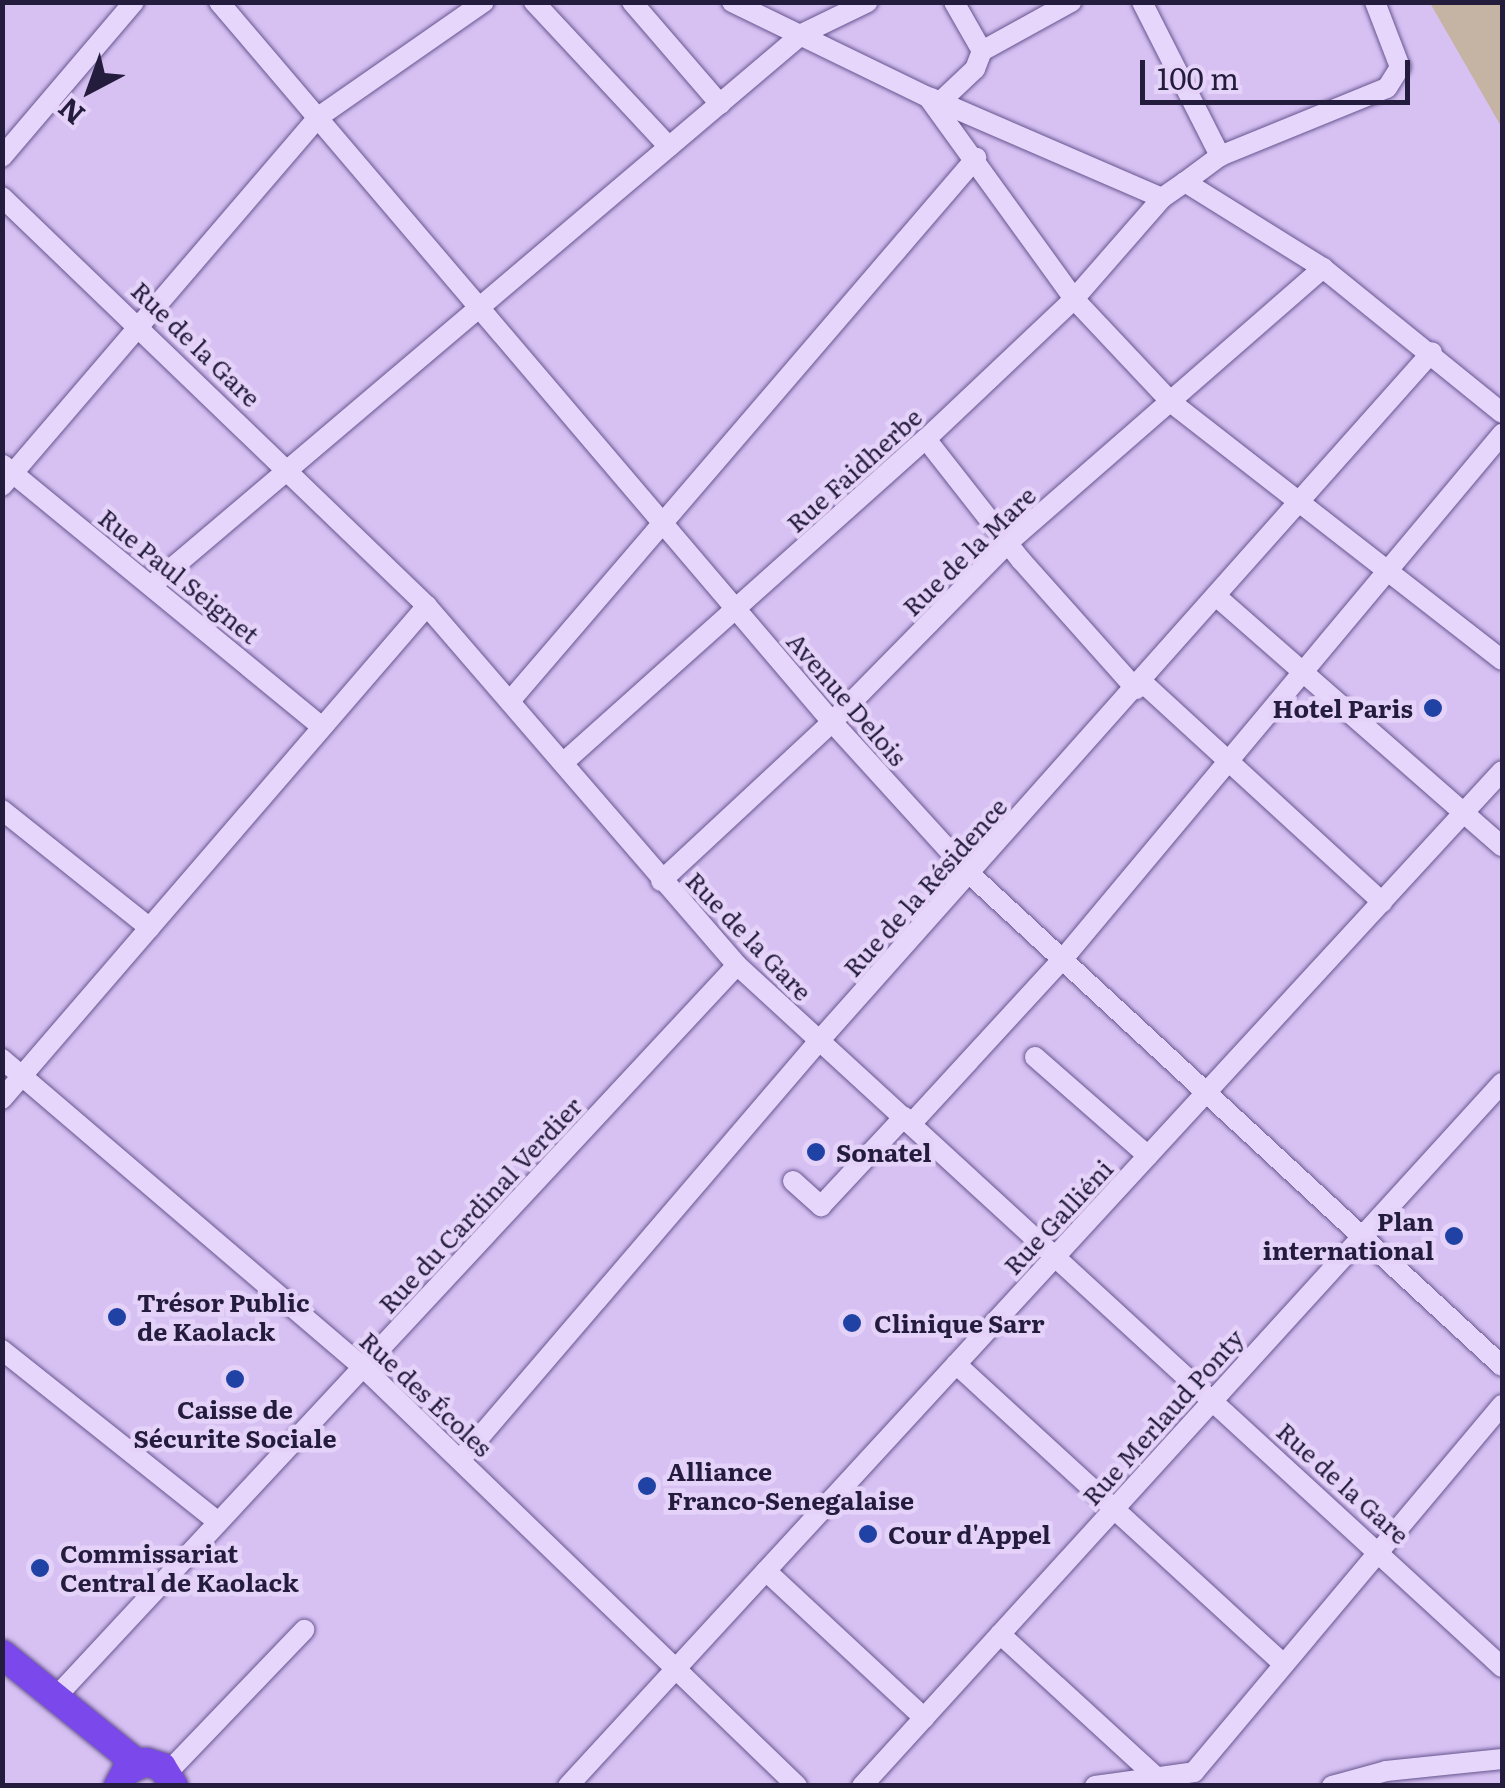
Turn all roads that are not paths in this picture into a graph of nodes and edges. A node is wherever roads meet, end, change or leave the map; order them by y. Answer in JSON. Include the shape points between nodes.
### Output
{"nodes":[{"id":1,"x":134,"y":2,"type":"edge"},
{"id":2,"x":218,"y":2,"type":"edge"},
{"id":3,"x":484,"y":2,"type":"edge"},
{"id":4,"x":534,"y":2,"type":"edge"},
{"id":5,"x":632,"y":2,"type":"edge"},
{"id":6,"x":732,"y":2,"type":"edge"},
{"id":7,"x":868,"y":2,"type":"edge"},
{"id":8,"x":954,"y":2,"type":"edge"},
{"id":9,"x":1071,"y":2,"type":"edge"},
{"id":10,"x":1142,"y":2,"type":"edge"},
{"id":11,"x":1375,"y":2,"type":"edge"},
{"id":12,"x":802,"y":34,"type":"junction"},
{"id":13,"x":982,"y":51,"type":"junction"},
{"id":14,"x":934,"y":100,"type":"junction"},
{"id":15,"x":720,"y":104,"type":"junction"},
{"id":16,"x":317,"y":118,"type":"junction"},
{"id":17,"x":669,"y":148,"type":"junction"},
{"id":18,"x":1220,"y":156,"type":"junction"},
{"id":19,"x":2,"y":157,"type":"edge"},
{"id":20,"x":976,"y":158,"type":"junction"},
{"id":21,"x":1185,"y":182,"type":"junction"},
{"id":22,"x":2,"y":197,"type":"edge"},
{"id":23,"x":1162,"y":198,"type":"junction"},
{"id":24,"x":1323,"y":268,"type":"junction"},
{"id":25,"x":1074,"y":299,"type":"junction"},
{"id":26,"x":478,"y":311,"type":"junction"},
{"id":27,"x":142,"y":325,"type":"junction"},
{"id":28,"x":1432,"y":352,"type":"junction"},
{"id":29,"x":1172,"y":404,"type":"junction"},
{"id":30,"x":1502,"y":413,"type":"edge"},
{"id":31,"x":1502,"y":434,"type":"edge"},
{"id":32,"x":926,"y":439,"type":"junction"},
{"id":33,"x":287,"y":467,"type":"junction"},
{"id":34,"x":6,"y":475,"type":"edge"},
{"id":35,"x":1298,"y":499,"type":"junction"},
{"id":36,"x":667,"y":526,"type":"junction"},
{"id":37,"x":1008,"y":542,"type":"junction"},
{"id":38,"x":1388,"y":570,"type":"junction"},
{"id":39,"x":152,"y":584,"type":"junction"},
{"id":40,"x":1216,"y":596,"type":"junction"},
{"id":41,"x":427,"y":606,"type":"junction"},
{"id":42,"x":736,"y":610,"type":"junction"},
{"id":43,"x":1502,"y":660,"type":"edge"},
{"id":44,"x":1306,"y":674,"type":"junction"},
{"id":45,"x":1139,"y":686,"type":"junction"},
{"id":46,"x":510,"y":701,"type":"junction"},
{"id":47,"x":832,"y":722,"type":"junction"},
{"id":48,"x":322,"y":727,"type":"junction"},
{"id":49,"x":1228,"y":762,"type":"junction"},
{"id":50,"x":563,"y":763,"type":"junction"},
{"id":51,"x":1502,"y":771,"type":"edge"},
{"id":52,"x":1464,"y":812,"type":"junction"},
{"id":53,"x":6,"y":820,"type":"edge"},
{"id":54,"x":1502,"y":846,"type":"edge"},
{"id":55,"x":970,"y":874,"type":"junction"},
{"id":56,"x":661,"y":881,"type":"junction"},
{"id":57,"x":1382,"y":902,"type":"junction"},
{"id":58,"x":150,"y":928,"type":"junction"},
{"id":59,"x":1062,"y":960,"type":"junction"},
{"id":60,"x":737,"y":965,"type":"junction"},
{"id":61,"x":818,"y":1041,"type":"junction"},
{"id":62,"x":1034,"y":1057,"type":"dead end"},
{"id":63,"x":2,"y":1059,"type":"edge"},
{"id":64,"x":24,"y":1076,"type":"junction"},
{"id":65,"x":1502,"y":1084,"type":"edge"},
{"id":66,"x":1207,"y":1092,"type":"junction"},
{"id":67,"x":2,"y":1099,"type":"edge"},
{"id":68,"x":907,"y":1120,"type":"junction"},
{"id":69,"x":1148,"y":1156,"type":"junction"},
{"id":70,"x":794,"y":1180,"type":"dead end"},
{"id":71,"x":1363,"y":1234,"type":"junction"},
{"id":72,"x":1056,"y":1256,"type":"junction"},
{"id":73,"x":2,"y":1350,"type":"edge"},
{"id":74,"x":956,"y":1364,"type":"junction"},
{"id":75,"x":1502,"y":1366,"type":"edge"},
{"id":76,"x":363,"y":1367,"type":"junction"},
{"id":77,"x":1212,"y":1401,"type":"junction"},
{"id":78,"x":1502,"y":1405,"type":"edge"},
{"id":79,"x":460,"y":1460,"type":"junction"},
{"id":80,"x":1112,"y":1510,"type":"junction"},
{"id":81,"x":218,"y":1522,"type":"junction"},
{"id":82,"x":1381,"y":1550,"type":"junction"},
{"id":83,"x":766,"y":1571,"type":"junction"},
{"id":84,"x":304,"y":1630,"type":"dead end"},
{"id":85,"x":1000,"y":1634,"type":"junction"},
{"id":86,"x":2,"y":1654,"type":"edge"},
{"id":87,"x":1281,"y":1662,"type":"junction"},
{"id":88,"x":1502,"y":1666,"type":"edge"},
{"id":89,"x":677,"y":1668,"type":"junction"},
{"id":90,"x":55,"y":1698,"type":"junction"},
{"id":91,"x":924,"y":1718,"type":"junction"},
{"id":92,"x":1502,"y":1759,"type":"edge"},
{"id":93,"x":125,"y":1776,"type":"edge"},
{"id":94,"x":1156,"y":1777,"type":"junction"},
{"id":95,"x":171,"y":1779,"type":"edge"},
{"id":96,"x":568,"y":1786,"type":"edge"},
{"id":97,"x":797,"y":1786,"type":"edge"},
{"id":98,"x":862,"y":1786,"type":"edge"},
{"id":99,"x":1095,"y":1786,"type":"edge"},
{"id":100,"x":1332,"y":1786,"type":"edge"}],
"edges":[{"from":1,"to":19,"type":"street"},
{"from":2,"to":16,"type":"street","name":"Avenue Delois"},
{"from":3,"to":16,"type":"street"},
{"from":4,"to":17,"type":"street"},
{"from":5,"to":15,"type":"street"},
{"from":6,"to":12,"type":"street"},
{"from":7,"to":12,"type":"street"},
{"from":8,"to":13,"type":"street"},
{"from":9,"to":13,"type":"street"},
{"from":10,"to":18,"type":"street"},
{"from":11,"to":18,"type":"street","name":"Rue Faidherbe","via":[[1398,54],[1398,77],[1387,88]]},
{"from":12,"to":14,"type":"street"},
{"from":12,"to":15,"type":"street"},
{"from":13,"to":14,"type":"street","via":[[975,69]]},
{"from":14,"to":20,"type":"street"},
{"from":14,"to":23,"type":"street"},
{"from":15,"to":17,"type":"street"},
{"from":16,"to":26,"type":"street","name":"Avenue Delois"},
{"from":16,"to":27,"type":"street"},
{"from":17,"to":26,"type":"street"},
{"from":18,"to":21,"type":"street","name":"Rue Faidherbe"},
{"from":20,"to":25,"type":"street"},
{"from":20,"to":36,"type":"street","via":[[830,323]]},
{"from":21,"to":23,"type":"street","name":"Rue Faidherbe"},
{"from":21,"to":24,"type":"street"},
{"from":22,"to":27,"type":"street","name":"Rue de la Gare"},
{"from":23,"to":25,"type":"street","name":"Rue Faidherbe"},
{"from":24,"to":28,"type":"street"},
{"from":24,"to":29,"type":"street","name":"Rue de la Mare"},
{"from":25,"to":29,"type":"street"},
{"from":25,"to":32,"type":"street","name":"Rue Faidherbe"},
{"from":26,"to":33,"type":"street"},
{"from":26,"to":36,"type":"street","name":"Avenue Delois"},
{"from":27,"to":33,"type":"street","name":"Rue de la Gare"},
{"from":27,"to":34,"type":"street"},
{"from":28,"to":30,"type":"street"},
{"from":28,"to":35,"type":"street","name":"Rue de la Résidence"},
{"from":29,"to":35,"type":"street"},
{"from":29,"to":37,"type":"street","name":"Rue de la Mare"},
{"from":31,"to":38,"type":"street"},
{"from":32,"to":37,"type":"street"},
{"from":32,"to":42,"type":"street","name":"Rue Faidherbe"},
{"from":33,"to":39,"type":"street"},
{"from":33,"to":41,"type":"street","name":"Rue de la Gare"},
{"from":34,"to":39,"type":"street","name":"Rue Paul Seignet"},
{"from":35,"to":38,"type":"street"},
{"from":35,"to":40,"type":"street","name":"Rue de la Résidence"},
{"from":36,"to":42,"type":"street","name":"Avenue Delois"},
{"from":36,"to":46,"type":"street"},
{"from":37,"to":45,"type":"street"},
{"from":37,"to":47,"type":"street","name":"Rue de la Mare"},
{"from":38,"to":43,"type":"street"},
{"from":38,"to":44,"type":"street"},
{"from":39,"to":48,"type":"street","name":"Rue Paul Seignet"},
{"from":40,"to":44,"type":"street"},
{"from":40,"to":45,"type":"street","name":"Rue de la Résidence"},
{"from":41,"to":46,"type":"street","name":"Rue de la Gare"},
{"from":41,"to":48,"type":"street"},
{"from":42,"to":47,"type":"street","name":"Avenue Delois"},
{"from":42,"to":50,"type":"street","name":"Rue Faidherbe"},
{"from":44,"to":49,"type":"street"},
{"from":44,"to":52,"type":"street"},
{"from":45,"to":49,"type":"street"},
{"from":45,"to":55,"type":"street","name":"Rue de la Résidence"},
{"from":46,"to":50,"type":"street","name":"Rue de la Gare"},
{"from":47,"to":55,"type":"street","name":"Avenue Delois"},
{"from":47,"to":56,"type":"street","name":"Rue de la Mare"},
{"from":48,"to":58,"type":"street"},
{"from":49,"to":57,"type":"street"},
{"from":49,"to":59,"type":"street"},
{"from":50,"to":56,"type":"street","name":"Rue de la Gare"},
{"from":51,"to":52,"type":"street","name":"Rue Galliéni"},
{"from":52,"to":54,"type":"street"},
{"from":52,"to":57,"type":"street","name":"Rue Galliéni"},
{"from":53,"to":58,"type":"street"},
{"from":55,"to":59,"type":"street","name":"Avenue Delois"},
{"from":55,"to":61,"type":"street","name":"Rue de la Résidence"},
{"from":56,"to":60,"type":"street","name":"Rue de la Gare"},
{"from":57,"to":66,"type":"street","name":"Rue Galliéni"},
{"from":58,"to":64,"type":"street"},
{"from":59,"to":66,"type":"street","name":"Avenue Delois"},
{"from":59,"to":68,"type":"street"},
{"from":60,"to":61,"type":"street","name":"Rue de la Gare"},
{"from":60,"to":76,"type":"street","name":"Rue du Cardinal Verdier"},
{"from":61,"to":68,"type":"street","name":"Rue de la Gare"},
{"from":61,"to":79,"type":"street","name":"Rue de la Résidence"},
{"from":62,"to":69,"type":"street"},
{"from":63,"to":64,"type":"street","name":"Rue des Écoles"},
{"from":64,"to":67,"type":"street"},
{"from":64,"to":76,"type":"street","name":"Rue des Écoles"},
{"from":65,"to":71,"type":"street","name":"Rue Merlaud Ponty"},
{"from":66,"to":69,"type":"street","name":"Rue Galliéni"},
{"from":66,"to":71,"type":"street","name":"Avenue Delois"},
{"from":68,"to":70,"type":"street","via":[[821,1206]]},
{"from":68,"to":72,"type":"street","name":"Rue de la Gare"},
{"from":69,"to":72,"type":"street","name":"Rue Galliéni"},
{"from":71,"to":75,"type":"street","name":"Avenue Delois"},
{"from":71,"to":77,"type":"street","name":"Rue Merlaud Ponty"},
{"from":72,"to":74,"type":"street","name":"Rue Galliéni"},
{"from":72,"to":77,"type":"street","name":"Rue de la Gare"},
{"from":73,"to":81,"type":"street"},
{"from":74,"to":80,"type":"street"},
{"from":74,"to":83,"type":"street","name":"Rue Galliéni"},
{"from":76,"to":79,"type":"street","name":"Rue des Écoles"},
{"from":76,"to":81,"type":"street","name":"Rue du Cardinal Verdier"},
{"from":77,"to":80,"type":"street","name":"Rue Merlaud Ponty"},
{"from":77,"to":82,"type":"street","name":"Rue de la Gare"},
{"from":78,"to":82,"type":"street"},
{"from":79,"to":89,"type":"street","name":"Rue des Écoles"},
{"from":80,"to":85,"type":"street","name":"Rue Merlaud Ponty"},
{"from":80,"to":87,"type":"street"},
{"from":81,"to":90,"type":"street","name":"Rue du Cardinal Verdier"},
{"from":82,"to":87,"type":"street"},
{"from":82,"to":88,"type":"street","name":"Rue de la Gare"},
{"from":83,"to":89,"type":"street","name":"Rue Galliéni"},
{"from":83,"to":91,"type":"street"},
{"from":84,"to":95,"type":"street"},
{"from":85,"to":91,"type":"street","name":"Rue Merlaud Ponty"},
{"from":85,"to":94,"type":"street"},
{"from":86,"to":90,"type":"highway"},
{"from":87,"to":94,"type":"street","via":[[1194,1772]]},
{"from":89,"to":96,"type":"street","name":"Rue Galliéni"},
{"from":89,"to":97,"type":"street","name":"Rue des Écoles"},
{"from":90,"to":93,"type":"highway","via":[[89,1727]]},
{"from":91,"to":98,"type":"street","name":"Rue Merlaud Ponty"},
{"from":92,"to":100,"type":"street","via":[[1386,1771]]},
{"from":93,"to":95,"type":"highway"},
{"from":94,"to":99,"type":"street"}]}
